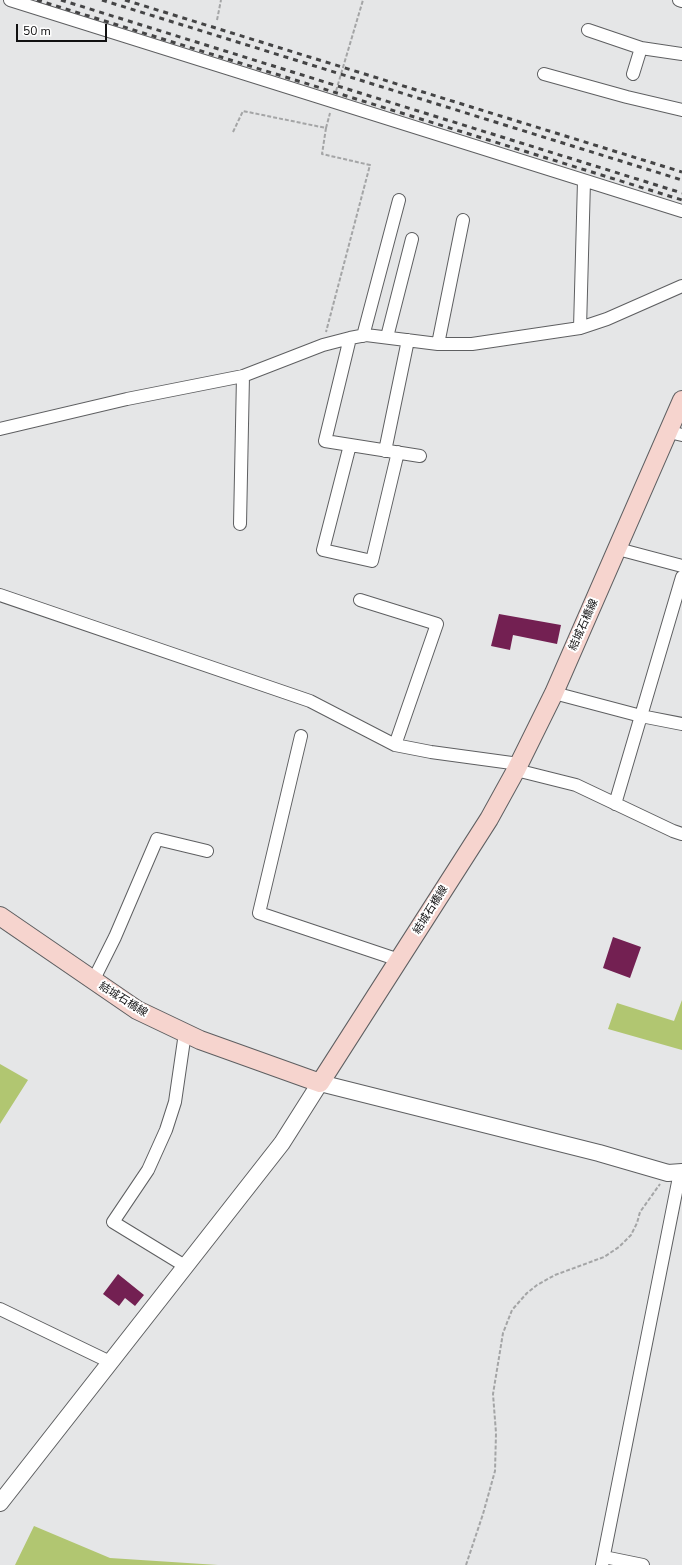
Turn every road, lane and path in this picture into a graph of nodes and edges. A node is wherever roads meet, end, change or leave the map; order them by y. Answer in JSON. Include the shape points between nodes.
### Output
{"nodes":[{"id":1,"x":10,"y":0,"type":"edge"},
{"id":2,"x":222,"y":0,"type":"edge"},
{"id":3,"x":217,"y":20,"type":"dead end"},
{"id":4,"x":588,"y":30,"type":"dead end"},
{"id":5,"x":640,"y":48,"type":"junction"},
{"id":6,"x":682,"y":54,"type":"edge"},
{"id":7,"x":544,"y":74,"type":"dead end"},
{"id":8,"x":633,"y":74,"type":"dead end"},
{"id":9,"x":682,"y":110,"type":"edge"},
{"id":10,"x":326,"y":128,"type":"dead end"},
{"id":11,"x":584,"y":180,"type":"junction"},
{"id":12,"x":399,"y":200,"type":"dead end"},
{"id":13,"x":682,"y":211,"type":"edge"},
{"id":14,"x":463,"y":220,"type":"dead end"},
{"id":15,"x":412,"y":239,"type":"dead end"},
{"id":16,"x":682,"y":286,"type":"edge"},
{"id":17,"x":580,"y":328,"type":"junction"},
{"id":18,"x":363,"y":336,"type":"junction"},
{"id":19,"x":387,"y":337,"type":"junction"},
{"id":20,"x":350,"y":338,"type":"junction"},
{"id":21,"x":408,"y":340,"type":"junction"},
{"id":22,"x":438,"y":344,"type":"junction"},
{"id":23,"x":323,"y":345,"type":"junction"},
{"id":24,"x":243,"y":376,"type":"junction"},
{"id":25,"x":682,"y":400,"type":"edge"},
{"id":26,"x":0,"y":429,"type":"edge"},
{"id":27,"x":676,"y":433,"type":"edge"},
{"id":28,"x":350,"y":445,"type":"junction"},
{"id":29,"x":385,"y":451,"type":"junction"},
{"id":30,"x":398,"y":452,"type":"junction"},
{"id":31,"x":420,"y":456,"type":"dead end"},
{"id":32,"x":240,"y":524,"type":"dead end"},
{"id":33,"x":618,"y":549,"type":"junction"},
{"id":34,"x":682,"y":566,"type":"edge"},
{"id":35,"x":682,"y":577,"type":"edge"},
{"id":36,"x":0,"y":595,"type":"edge"},
{"id":37,"x":360,"y":600,"type":"dead end"},
{"id":38,"x":554,"y":693,"type":"junction"},
{"id":39,"x":641,"y":716,"type":"junction"},
{"id":40,"x":682,"y":724,"type":"edge"},
{"id":41,"x":301,"y":736,"type":"dead end"},
{"id":42,"x":395,"y":745,"type":"junction"},
{"id":43,"x":518,"y":767,"type":"junction"},
{"id":44,"x":615,"y":804,"type":"junction"},
{"id":45,"x":682,"y":834,"type":"edge"},
{"id":46,"x":207,"y":851,"type":"dead end"},
{"id":47,"x":0,"y":916,"type":"edge"},
{"id":48,"x":399,"y":960,"type":"junction"},
{"id":49,"x":93,"y":980,"type":"junction"},
{"id":50,"x":185,"y":1033,"type":"junction"},
{"id":51,"x":320,"y":1083,"type":"junction"},
{"id":52,"x":677,"y":1172,"type":"edge"},
{"id":53,"x":186,"y":1266,"type":"junction"},
{"id":54,"x":0,"y":1309,"type":"edge"},
{"id":55,"x":110,"y":1362,"type":"junction"},
{"id":56,"x":0,"y":1504,"type":"edge"},
{"id":57,"x":603,"y":1561,"type":"edge"},
{"id":58,"x":466,"y":1565,"type":"edge"},
{"id":59,"x":643,"y":1565,"type":"edge"}],
"edges":[{"from":1,"to":11,"type":"street"},
{"from":2,"to":3,"type":"path"},
{"from":4,"to":5,"type":"street"},
{"from":5,"to":6,"type":"street"},
{"from":5,"to":8,"type":"street"},
{"from":7,"to":9,"type":"street"},
{"from":10,"to":23,"type":"path","via":[[322,154],[370,165]]},
{"from":11,"to":13,"type":"street"},
{"from":11,"to":17,"type":"street"},
{"from":12,"to":18,"type":"street"},
{"from":14,"to":22,"type":"street"},
{"from":15,"to":19,"type":"street"},
{"from":16,"to":17,"type":"street","via":[[614,317]]},
{"from":17,"to":22,"type":"street","via":[[472,344]]},
{"from":18,"to":19,"type":"street"},
{"from":18,"to":20,"type":"street"},
{"from":19,"to":21,"type":"street"},
{"from":20,"to":23,"type":"street"},
{"from":20,"to":28,"type":"street","via":[[325,441]]},
{"from":21,"to":22,"type":"street"},
{"from":21,"to":29,"type":"street"},
{"from":23,"to":24,"type":"street"},
{"from":24,"to":26,"type":"street","via":[[127,399]]},
{"from":24,"to":32,"type":"street"},
{"from":25,"to":27,"type":"main road","name":"結城石橋線"},
{"from":27,"to":33,"type":"main road","name":"結城石橋線"},
{"from":28,"to":29,"type":"street"},
{"from":28,"to":30,"type":"street","via":[[323,550],[372,562]]},
{"from":29,"to":30,"type":"street"},
{"from":30,"to":31,"type":"street"},
{"from":33,"to":34,"type":"street"},
{"from":33,"to":38,"type":"main road","name":"結城石橋線"},
{"from":35,"to":39,"type":"street"},
{"from":36,"to":42,"type":"street","via":[[310,700]]},
{"from":37,"to":42,"type":"street","via":[[437,624]]},
{"from":38,"to":39,"type":"street"},
{"from":38,"to":43,"type":"main road","name":"結城石橋線"},
{"from":39,"to":40,"type":"street"},
{"from":39,"to":44,"type":"street"},
{"from":41,"to":48,"type":"street","via":[[259,913]]},
{"from":42,"to":43,"type":"street"},
{"from":43,"to":44,"type":"street","via":[[576,785]]},
{"from":43,"to":48,"type":"main road","name":"結城石橋線","via":[[489,819]]},
{"from":44,"to":45,"type":"street"},
{"from":46,"to":49,"type":"street","via":[[157,840],[116,937]]},
{"from":47,"to":49,"type":"main road","name":"結城石橋線"},
{"from":48,"to":51,"type":"main road","name":"結城石橋線"},
{"from":49,"to":50,"type":"main road","name":"結城石橋線","via":[[137,1010]]},
{"from":50,"to":51,"type":"main road","name":"結城石橋線"},
{"from":50,"to":53,"type":"street","via":[[175,1102],[166,1130],[148,1170],[113,1222]]},
{"from":51,"to":52,"type":"street"},
{"from":51,"to":53,"type":"street","via":[[282,1143]]},
{"from":52,"to":57,"type":"street"},
{"from":52,"to":58,"type":"path","via":[[640,1212],[631,1235],[619,1247],[604,1257],[555,1275],[537,1285],[526,1293],[512,1310],[503,1332],[493,1394],[495,1471],[484,1514]]},
{"from":53,"to":55,"type":"street"},
{"from":54,"to":55,"type":"street"},
{"from":55,"to":56,"type":"street"},
{"from":57,"to":59,"type":"street"}]}
